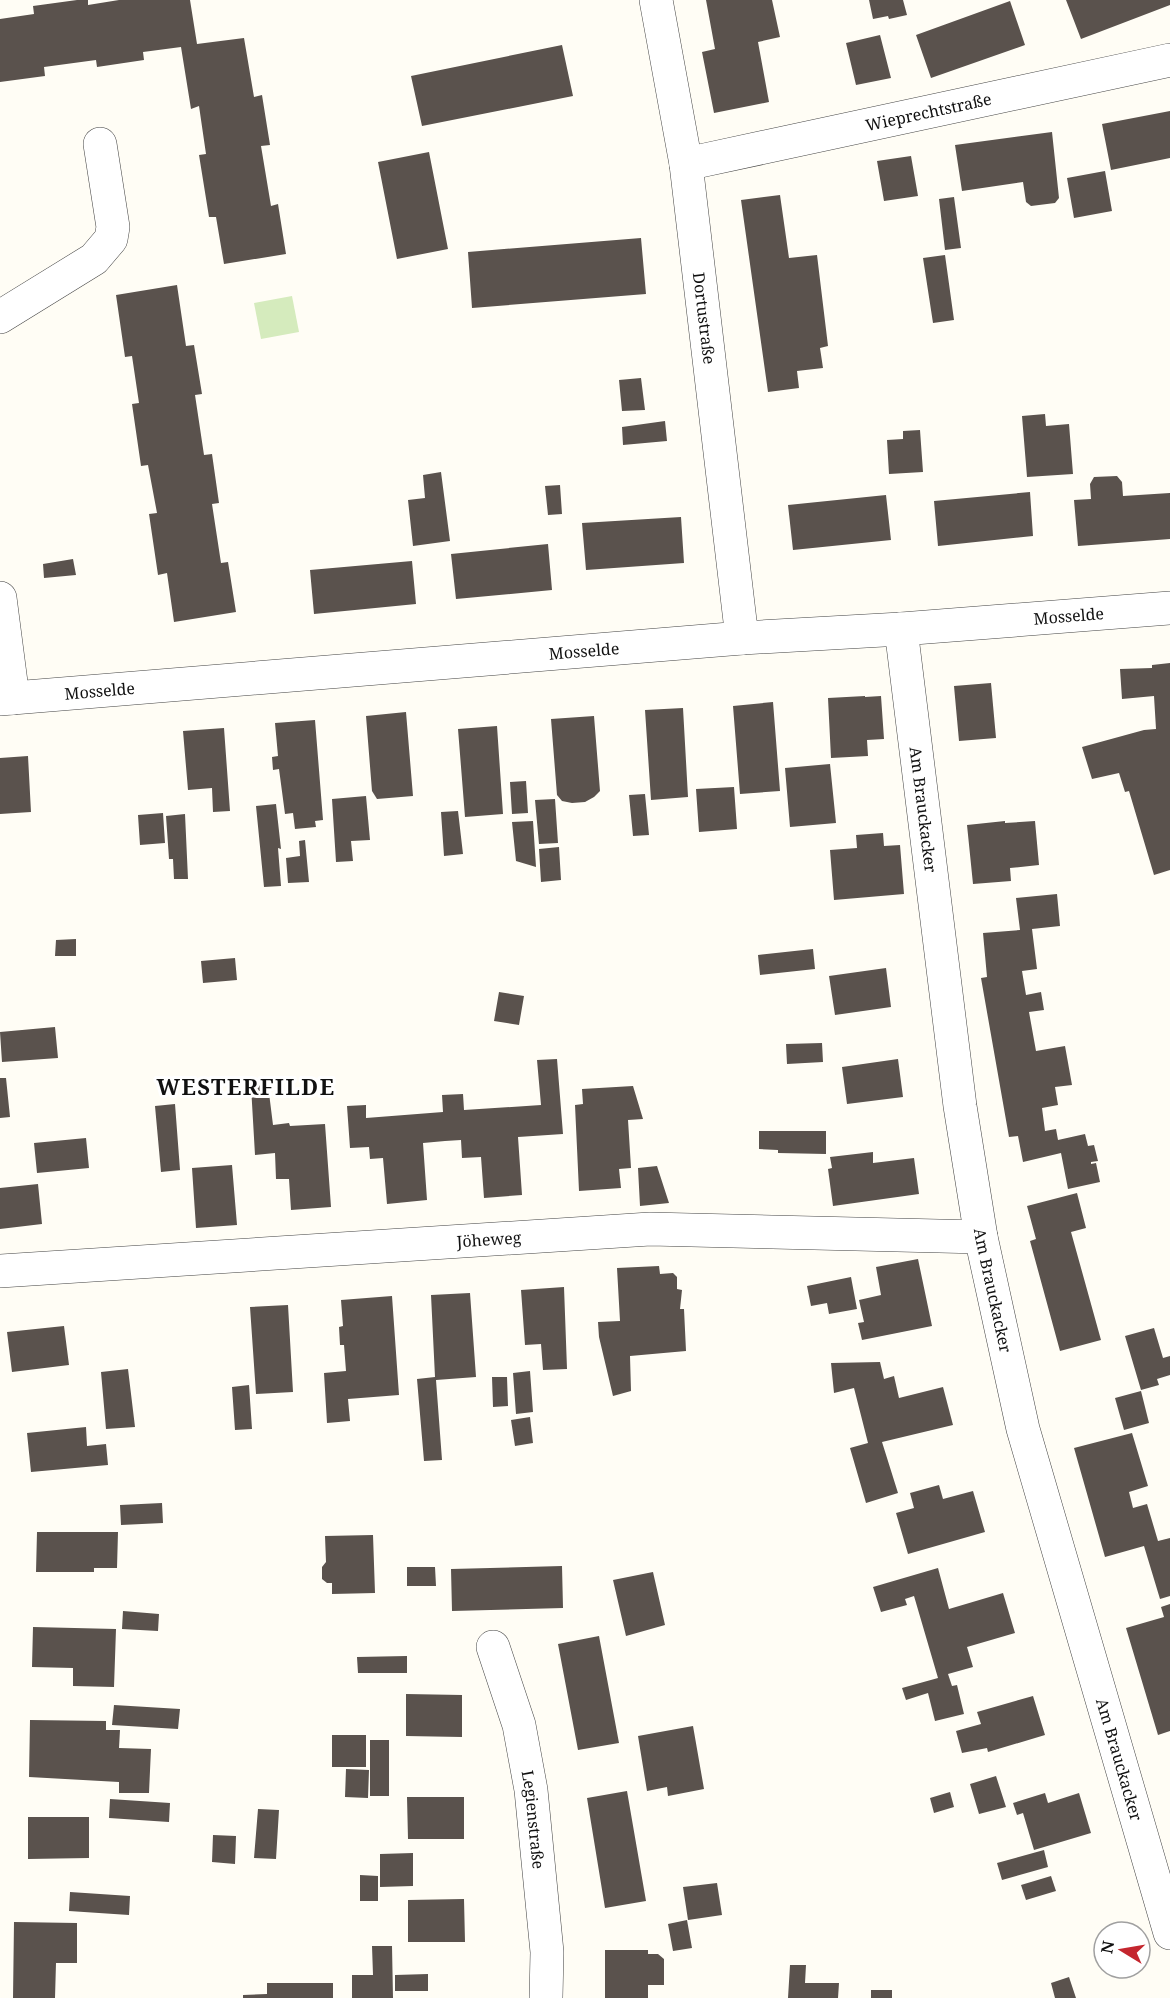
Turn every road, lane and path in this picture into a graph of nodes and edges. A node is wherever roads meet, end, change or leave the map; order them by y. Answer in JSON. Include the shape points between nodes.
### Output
{"nodes":[{"id":1,"x":656,"y":0,"type":"edge"},
{"id":2,"x":1170,"y":60,"type":"edge"},
{"id":3,"x":100,"y":144,"type":"dead end"},
{"id":4,"x":686,"y":164,"type":"junction"},
{"id":5,"x":0,"y":317,"type":"edge"},
{"id":6,"x":0,"y":598,"type":"edge"},
{"id":7,"x":1170,"y":608,"type":"edge"},
{"id":8,"x":901,"y":629,"type":"junction"},
{"id":9,"x":742,"y":638,"type":"junction"},
{"id":10,"x":7,"y":699,"type":"edge"},
{"id":11,"x":981,"y":1237,"type":"junction"},
{"id":12,"x":0,"y":1271,"type":"edge"},
{"id":13,"x":493,"y":1647,"type":"dead end"},
{"id":14,"x":1170,"y":1933,"type":"edge"},
{"id":15,"x":546,"y":1998,"type":"edge"}],
"edges":[{"from":1,"to":4,"type":"street","name":"Dortustraße"},
{"from":2,"to":4,"type":"street","name":"Wieprechtstraße"},
{"from":3,"to":5,"type":"street","via":[[113,227],[111,239],[94,259]]},
{"from":4,"to":9,"type":"street","name":"Dortustraße"},
{"from":6,"to":10,"type":"street"},
{"from":7,"to":8,"type":"street","name":"Mosselde"},
{"from":8,"to":9,"type":"street","name":"Mosselde"},
{"from":8,"to":11,"type":"street","name":"Am Brauckacker","via":[[960,1106]]},
{"from":9,"to":10,"type":"street","name":"Mosselde"},
{"from":11,"to":12,"type":"street","name":"Jöheweg","via":[[650,1228]]},
{"from":11,"to":14,"type":"street","name":"Am Brauckacker","via":[[1023,1429]]},
{"from":13,"to":15,"type":"street","name":"Legienstraße","via":[[519,1725],[531,1790],[547,1952]]}]}
